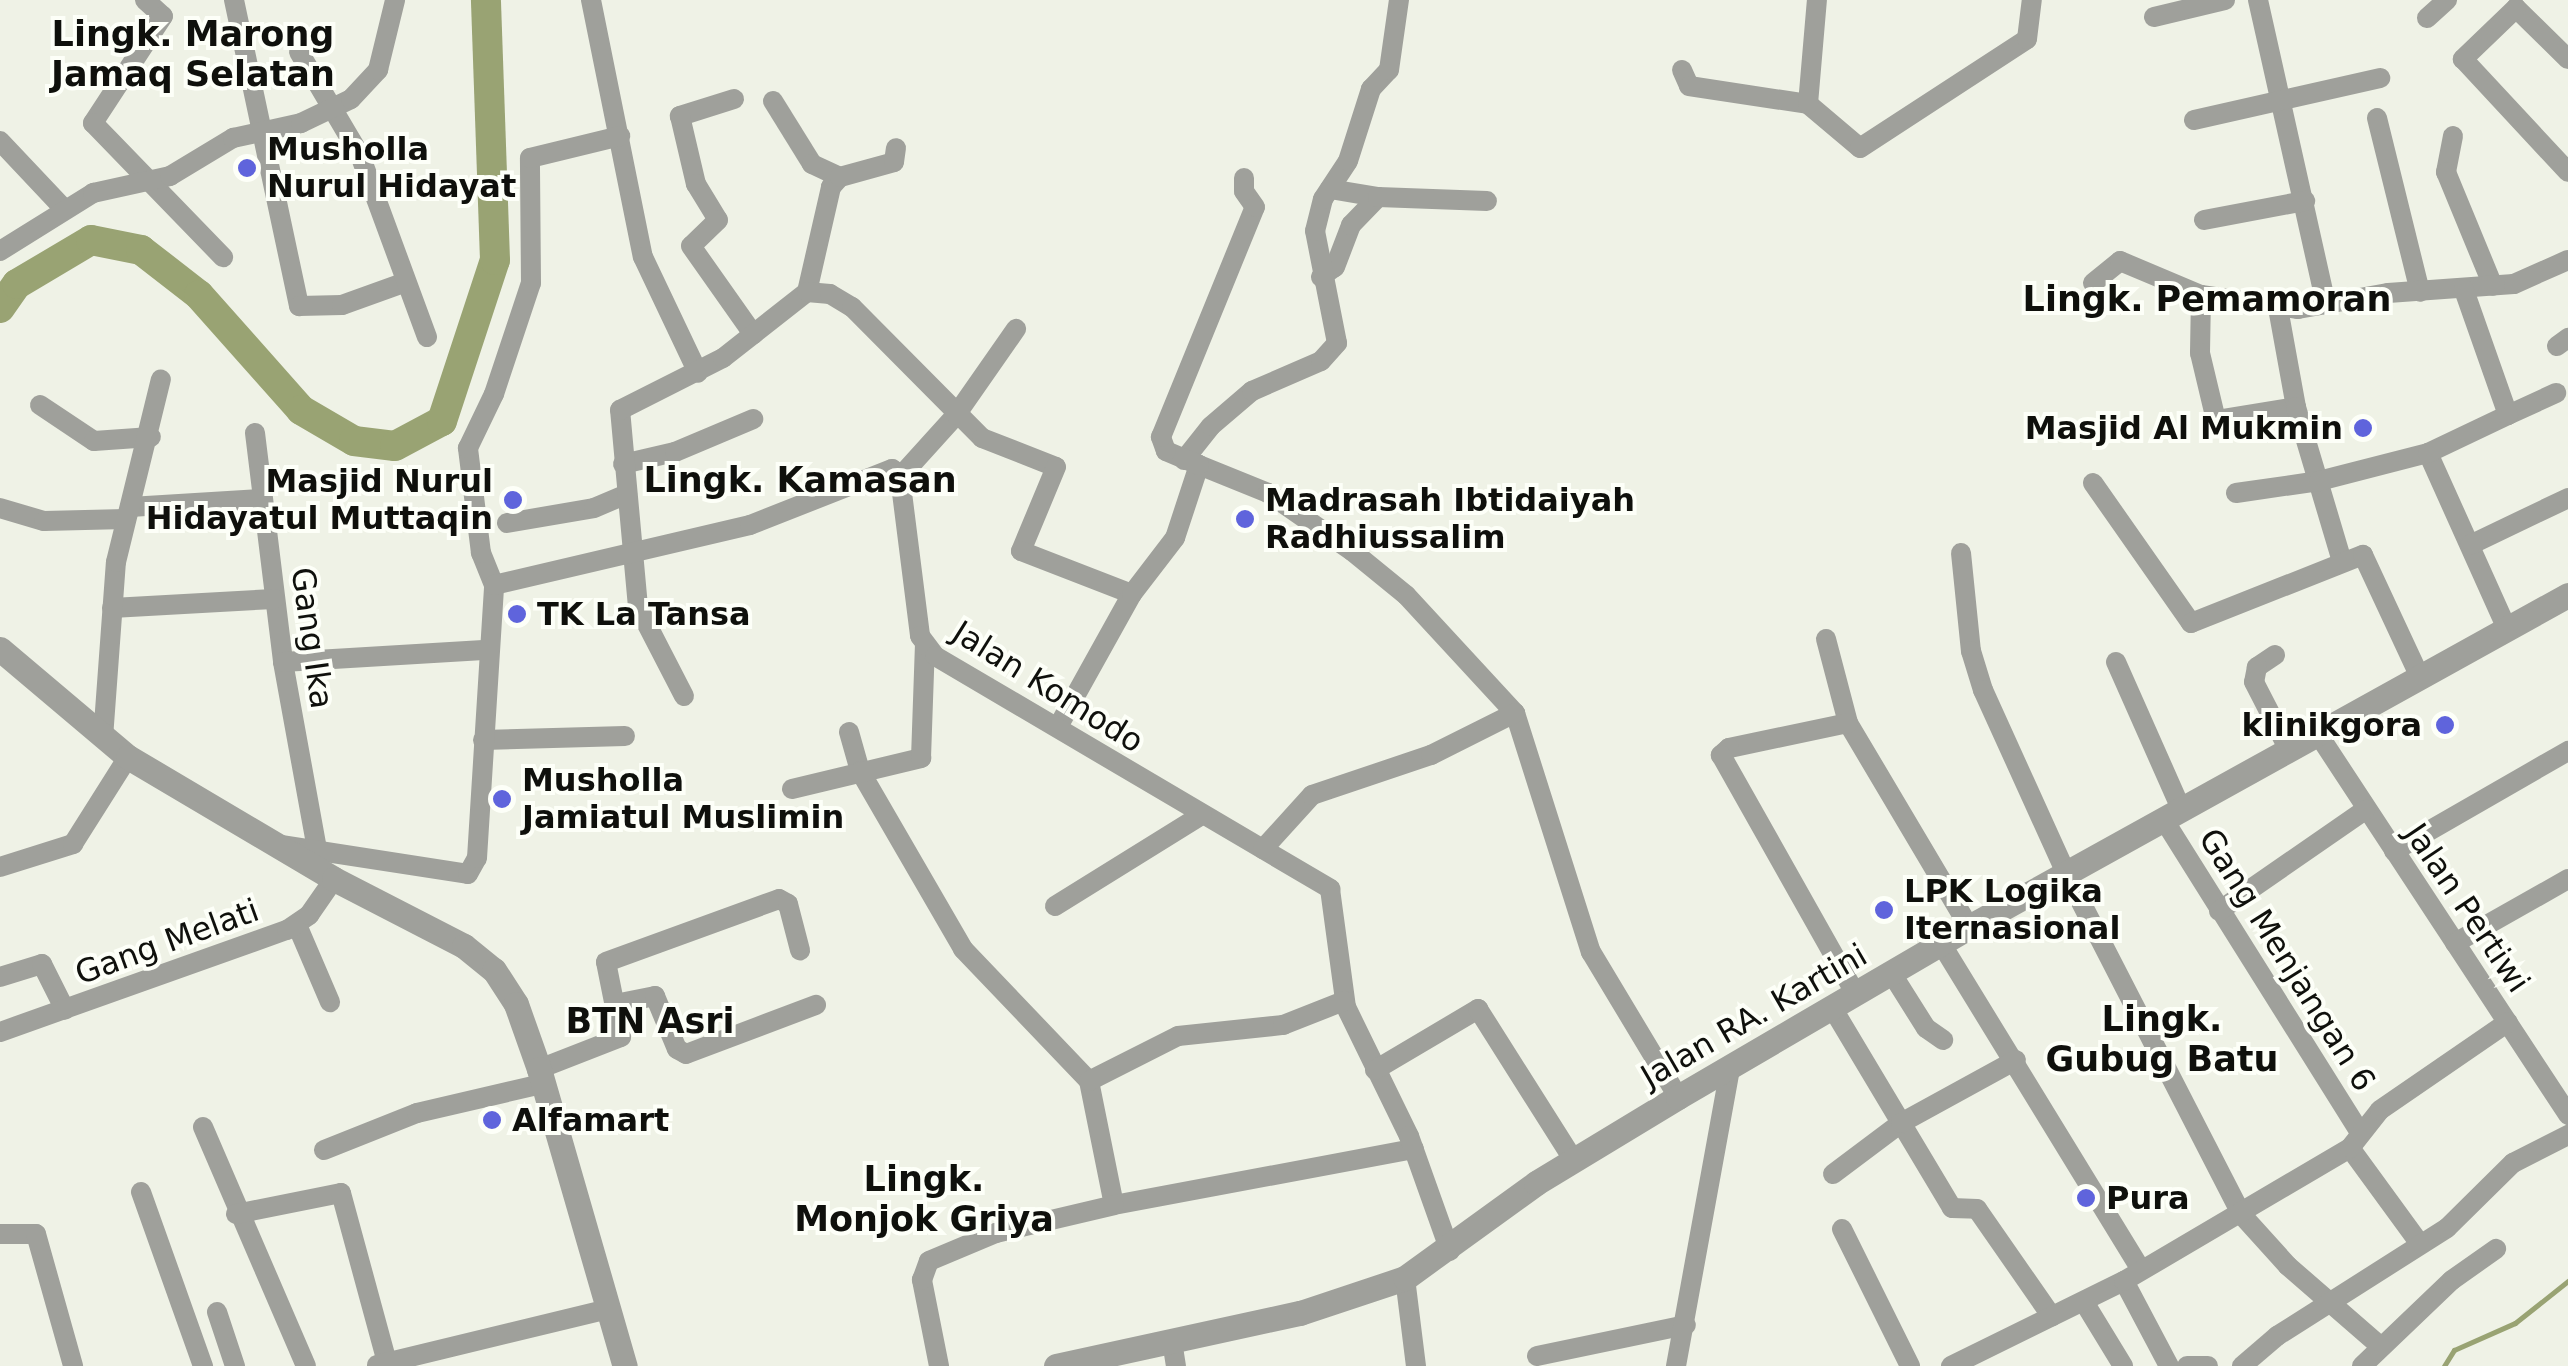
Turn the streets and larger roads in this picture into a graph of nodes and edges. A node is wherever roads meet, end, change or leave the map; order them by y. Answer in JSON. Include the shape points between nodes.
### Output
{"nodes":[{"id":1,"x":145,"y":0,"type":"edge"},
{"id":2,"x":179,"y":0,"type":"edge"},
{"id":3,"x":234,"y":0,"type":"edge"},
{"id":4,"x":395,"y":0,"type":"edge"},
{"id":5,"x":591,"y":0,"type":"edge"},
{"id":6,"x":1399,"y":0,"type":"edge"},
{"id":7,"x":1816,"y":0,"type":"edge"},
{"id":8,"x":2032,"y":0,"type":"edge"},
{"id":9,"x":2225,"y":0,"type":"edge"},
{"id":10,"x":2258,"y":0,"type":"edge"},
{"id":11,"x":2447,"y":0,"type":"edge"},
{"id":12,"x":163,"y":16,"type":"junction"},
{"id":13,"x":2154,"y":17,"type":"dead end"},
{"id":14,"x":2427,"y":18,"type":"dead end"},
{"id":15,"x":299,"y":52,"type":"dead end"},
{"id":16,"x":2568,"y":59,"type":"edge"},
{"id":17,"x":1682,"y":70,"type":"dead end"},
{"id":18,"x":2380,"y":78,"type":"dead end"},
{"id":19,"x":734,"y":99,"type":"dead end"},
{"id":20,"x":2281,"y":100,"type":"junction"},
{"id":21,"x":773,"y":101,"type":"dead end"},
{"id":22,"x":1808,"y":104,"type":"junction"},
{"id":23,"x":336,"y":107,"type":"junction"},
{"id":24,"x":2378,"y":118,"type":"dead end"},
{"id":25,"x":2194,"y":120,"type":"dead end"},
{"id":26,"x":260,"y":131,"type":"junction"},
{"id":27,"x":620,"y":136,"type":"junction"},
{"id":28,"x":2452,"y":136,"type":"dead end"},
{"id":29,"x":0,"y":141,"type":"edge"},
{"id":30,"x":896,"y":148,"type":"dead end"},
{"id":31,"x":2568,"y":172,"type":"edge"},
{"id":32,"x":840,"y":178,"type":"junction"},
{"id":33,"x":1244,"y":178,"type":"dead end"},
{"id":34,"x":145,"y":179,"type":"junction"},
{"id":35,"x":1330,"y":188,"type":"junction"},
{"id":36,"x":1378,"y":198,"type":"junction"},
{"id":37,"x":1486,"y":200,"type":"dead end"},
{"id":38,"x":2305,"y":201,"type":"junction"},
{"id":39,"x":64,"y":209,"type":"junction"},
{"id":40,"x":2204,"y":220,"type":"dead end"},
{"id":41,"x":0,"y":251,"type":"edge"},
{"id":42,"x":223,"y":257,"type":"dead end"},
{"id":43,"x":2567,"y":265,"type":"edge"},
{"id":44,"x":1322,"y":277,"type":"junction"},
{"id":45,"x":403,"y":283,"type":"junction"},
{"id":46,"x":2093,"y":283,"type":"dead end"},
{"id":47,"x":2493,"y":286,"type":"junction"},
{"id":48,"x":2464,"y":290,"type":"junction"},
{"id":49,"x":808,"y":292,"type":"junction"},
{"id":50,"x":2420,"y":292,"type":"junction"},
{"id":51,"x":2201,"y":295,"type":"junction"},
{"id":52,"x":2326,"y":304,"type":"junction"},
{"id":53,"x":2278,"y":308,"type":"junction"},
{"id":54,"x":1016,"y":330,"type":"dead end"},
{"id":55,"x":753,"y":334,"type":"junction"},
{"id":56,"x":426,"y":337,"type":"dead end"},
{"id":57,"x":698,"y":373,"type":"junction"},
{"id":58,"x":161,"y":379,"type":"dead end"},
{"id":59,"x":2556,"y":393,"type":"dead end"},
{"id":60,"x":40,"y":405,"type":"dead end"},
{"id":61,"x":2296,"y":407,"type":"junction"},
{"id":62,"x":956,"y":415,"type":"junction"},
{"id":63,"x":2508,"y":415,"type":"junction"},
{"id":64,"x":753,"y":420,"type":"dead end"},
{"id":65,"x":256,"y":434,"type":"dead end"},
{"id":66,"x":150,"y":437,"type":"junction"},
{"id":67,"x":2428,"y":453,"type":"junction"},
{"id":68,"x":1192,"y":463,"type":"junction"},
{"id":69,"x":623,"y":464,"type":"junction"},
{"id":70,"x":900,"y":477,"type":"junction"},
{"id":71,"x":2319,"y":481,"type":"junction"},
{"id":72,"x":2093,"y":483,"type":"dead end"},
{"id":73,"x":2236,"y":493,"type":"dead end"},
{"id":74,"x":627,"y":494,"type":"junction"},
{"id":75,"x":261,"y":498,"type":"junction"},
{"id":76,"x":2568,"y":498,"type":"edge"},
{"id":77,"x":0,"y":508,"type":"edge"},
{"id":78,"x":128,"y":513,"type":"junction"},
{"id":79,"x":507,"y":522,"type":"dead end"},
{"id":80,"x":2470,"y":545,"type":"junction"},
{"id":81,"x":1961,"y":553,"type":"dead end"},
{"id":82,"x":632,"y":556,"type":"junction"},
{"id":83,"x":2342,"y":562,"type":"junction"},
{"id":84,"x":494,"y":585,"type":"junction"},
{"id":85,"x":1132,"y":594,"type":"junction"},
{"id":86,"x":2568,"y":595,"type":"edge"},
{"id":87,"x":274,"y":598,"type":"junction"},
{"id":88,"x":112,"y":608,"type":"junction"},
{"id":89,"x":2506,"y":629,"type":"junction"},
{"id":90,"x":1826,"y":639,"type":"dead end"},
{"id":91,"x":925,"y":646,"type":"junction"},
{"id":92,"x":0,"y":650,"type":"edge"},
{"id":93,"x":488,"y":650,"type":"junction"},
{"id":94,"x":2275,"y":655,"type":"dead end"},
{"id":95,"x":283,"y":662,"type":"junction"},
{"id":96,"x":2116,"y":662,"type":"dead end"},
{"id":97,"x":2420,"y":677,"type":"junction"},
{"id":98,"x":684,"y":696,"type":"dead end"},
{"id":99,"x":1515,"y":714,"type":"junction"},
{"id":100,"x":1848,"y":723,"type":"junction"},
{"id":101,"x":1059,"y":725,"type":"junction"},
{"id":102,"x":849,"y":732,"type":"dead end"},
{"id":103,"x":2318,"y":734,"type":"junction"},
{"id":104,"x":625,"y":736,"type":"dead end"},
{"id":105,"x":103,"y":738,"type":"junction"},
{"id":106,"x":483,"y":740,"type":"junction"},
{"id":107,"x":2289,"y":750,"type":"junction"},
{"id":108,"x":2568,"y":751,"type":"edge"},
{"id":109,"x":128,"y":757,"type":"junction"},
{"id":110,"x":860,"y":771,"type":"junction"},
{"id":111,"x":792,"y":789,"type":"dead end"},
{"id":112,"x":2365,"y":810,"type":"junction"},
{"id":113,"x":2172,"y":814,"type":"junction"},
{"id":114,"x":1202,"y":816,"type":"junction"},
{"id":115,"x":280,"y":845,"type":"junction"},
{"id":116,"x":1263,"y":849,"type":"junction"},
{"id":117,"x":316,"y":850,"type":"junction"},
{"id":118,"x":2394,"y":852,"type":"junction"},
{"id":119,"x":0,"y":867,"type":"edge"},
{"id":120,"x":2066,"y":873,"type":"junction"},
{"id":121,"x":334,"y":879,"type":"junction"},
{"id":122,"x":2568,"y":879,"type":"edge"},
{"id":123,"x":1055,"y":906,"type":"dead end"},
{"id":124,"x":2219,"y":912,"type":"junction"},
{"id":125,"x":297,"y":925,"type":"junction"},
{"id":126,"x":1969,"y":927,"type":"junction"},
{"id":127,"x":2456,"y":943,"type":"junction"},
{"id":128,"x":1942,"y":945,"type":"junction"},
{"id":129,"x":800,"y":950,"type":"dead end"},
{"id":130,"x":1892,"y":974,"type":"junction"},
{"id":131,"x":0,"y":977,"type":"edge"},
{"id":132,"x":1856,"y":996,"type":"junction"},
{"id":133,"x":1344,"y":1001,"type":"junction"},
{"id":134,"x":330,"y":1002,"type":"dead end"},
{"id":135,"x":615,"y":1004,"type":"junction"},
{"id":136,"x":816,"y":1005,"type":"dead end"},
{"id":137,"x":1833,"y":1008,"type":"junction"},
{"id":138,"x":65,"y":1010,"type":"junction"},
{"id":139,"x":2508,"y":1022,"type":"junction"},
{"id":140,"x":0,"y":1032,"type":"edge"},
{"id":141,"x":1943,"y":1040,"type":"dead end"},
{"id":142,"x":2016,"y":1060,"type":"junction"},
{"id":143,"x":1730,"y":1069,"type":"junction"},
{"id":144,"x":1375,"y":1070,"type":"junction"},
{"id":145,"x":540,"y":1077,"type":"junction"},
{"id":146,"x":1089,"y":1081,"type":"junction"},
{"id":147,"x":1678,"y":1097,"type":"junction"},
{"id":148,"x":2568,"y":1115,"type":"edge"},
{"id":149,"x":1901,"y":1122,"type":"junction"},
{"id":150,"x":203,"y":1127,"type":"dead end"},
{"id":151,"x":2568,"y":1135,"type":"edge"},
{"id":152,"x":2355,"y":1140,"type":"junction"},
{"id":153,"x":1414,"y":1149,"type":"junction"},
{"id":154,"x":324,"y":1150,"type":"dead end"},
{"id":155,"x":1573,"y":1159,"type":"junction"},
{"id":156,"x":1833,"y":1174,"type":"dead end"},
{"id":157,"x":141,"y":1192,"type":"dead end"},
{"id":158,"x":1114,"y":1206,"type":"junction"},
{"id":159,"x":236,"y":1214,"type":"junction"},
{"id":160,"x":2240,"y":1214,"type":"junction"},
{"id":161,"x":1842,"y":1229,"type":"dead end"},
{"id":162,"x":0,"y":1234,"type":"edge"},
{"id":163,"x":2420,"y":1244,"type":"junction"},
{"id":164,"x":2496,"y":1249,"type":"dead end"},
{"id":165,"x":1450,"y":1251,"type":"junction"},
{"id":166,"x":2132,"y":1276,"type":"junction"},
{"id":167,"x":1405,"y":1278,"type":"junction"},
{"id":168,"x":2084,"y":1302,"type":"junction"},
{"id":169,"x":2332,"y":1302,"type":"junction"},
{"id":170,"x":608,"y":1309,"type":"junction"},
{"id":171,"x":217,"y":1312,"type":"dead end"},
{"id":172,"x":2052,"y":1318,"type":"junction"},
{"id":173,"x":1686,"y":1325,"type":"junction"},
{"id":174,"x":1992,"y":1346,"type":"junction"},
{"id":175,"x":2380,"y":1346,"type":"junction"},
{"id":176,"x":1174,"y":1354,"type":"edge"},
{"id":177,"x":1537,"y":1356,"type":"dead end"},
{"id":178,"x":436,"y":1358,"type":"edge"},
{"id":179,"x":380,"y":1364,"type":"edge"},
{"id":180,"x":74,"y":1366,"type":"edge"},
{"id":181,"x":203,"y":1366,"type":"edge"},
{"id":182,"x":234,"y":1366,"type":"edge"},
{"id":183,"x":306,"y":1366,"type":"edge"},
{"id":184,"x":625,"y":1366,"type":"edge"},
{"id":185,"x":940,"y":1366,"type":"edge"},
{"id":186,"x":1056,"y":1366,"type":"edge"},
{"id":187,"x":1416,"y":1366,"type":"edge"},
{"id":188,"x":1676,"y":1366,"type":"edge"},
{"id":189,"x":1910,"y":1366,"type":"edge"},
{"id":190,"x":1951,"y":1366,"type":"edge"},
{"id":191,"x":2002,"y":1366,"type":"edge"},
{"id":192,"x":2123,"y":1366,"type":"edge"},
{"id":193,"x":2169,"y":1366,"type":"edge"},
{"id":194,"x":2242,"y":1366,"type":"edge"},
{"id":195,"x":2362,"y":1366,"type":"edge"}],
"edges":[{"from":1,"to":12,"type":"street"},
{"from":2,"to":12,"type":"street"},
{"from":3,"to":26,"type":"street"},
{"from":4,"to":23,"type":"street","via":[[378,70]]},
{"from":5,"to":27,"type":"street"},
{"from":6,"to":35,"type":"street","via":[[1390,70],[1371,89],[1348,162]]},
{"from":7,"to":22,"type":"street"},
{"from":8,"to":22,"type":"street","via":[[2028,40],[1860,148]]},
{"from":9,"to":13,"type":"street"},
{"from":10,"to":20,"type":"street"},
{"from":11,"to":14,"type":"street"},
{"from":12,"to":34,"type":"street","via":[[92,119]]},
{"from":15,"to":23,"type":"street"},
{"from":16,"to":31,"type":"street","via":[[2514,8],[2463,59]]},
{"from":17,"to":22,"type":"street","via":[[1689,86]]},
{"from":18,"to":20,"type":"street"},
{"from":19,"to":55,"type":"street","via":[[680,116],[696,184],[718,220],[691,246]]},
{"from":20,"to":25,"type":"street"},
{"from":20,"to":38,"type":"street"},
{"from":21,"to":32,"type":"street","via":[[812,164]]},
{"from":23,"to":26,"type":"street"},
{"from":23,"to":45,"type":"street","via":[[372,187]]},
{"from":24,"to":50,"type":"street"},
{"from":26,"to":34,"type":"street","via":[[222,144],[181,172]]},
{"from":26,"to":45,"type":"street","via":[[296,298],[306,309]]},
{"from":27,"to":57,"type":"street","via":[[650,281]]},
{"from":27,"to":84,"type":"street","via":[[530,158],[531,283],[494,394],[468,448],[482,554]]},
{"from":28,"to":47,"type":"street","via":[[2446,172]]},
{"from":29,"to":39,"type":"street"},
{"from":30,"to":32,"type":"street","via":[[894,162]]},
{"from":32,"to":49,"type":"street","via":[[830,191]]},
{"from":33,"to":68,"type":"street","via":[[1244,191],[1256,206],[1161,437],[1162,448]]},
{"from":34,"to":39,"type":"street"},
{"from":34,"to":42,"type":"street"},
{"from":35,"to":36,"type":"street"},
{"from":35,"to":44,"type":"street","via":[[1314,231]]},
{"from":36,"to":37,"type":"street"},
{"from":36,"to":44,"type":"street","via":[[1351,225],[1335,267]]},
{"from":38,"to":40,"type":"street"},
{"from":38,"to":52,"type":"street"},
{"from":39,"to":41,"type":"street"},
{"from":43,"to":47,"type":"street","via":[[2527,282]]},
{"from":44,"to":68,"type":"street","via":[[1337,336],[1330,353],[1252,392],[1210,426]]},
{"from":45,"to":56,"type":"street"},
{"from":46,"to":51,"type":"street","via":[[2120,261]]},
{"from":47,"to":48,"type":"street"},
{"from":48,"to":50,"type":"street"},
{"from":48,"to":63,"type":"street"},
{"from":49,"to":55,"type":"street"},
{"from":49,"to":62,"type":"street","via":[[830,294],[852,307]]},
{"from":50,"to":52,"type":"street"},
{"from":51,"to":53,"type":"street"},
{"from":51,"to":61,"type":"street","via":[[2200,352],[2216,420]]},
{"from":52,"to":53,"type":"street"},
{"from":53,"to":61,"type":"street"},
{"from":54,"to":62,"type":"street"},
{"from":55,"to":57,"type":"street"},
{"from":57,"to":69,"type":"street","via":[[620,410]]},
{"from":58,"to":66,"type":"street"},
{"from":59,"to":63,"type":"street"},
{"from":60,"to":66,"type":"street","via":[[94,441]]},
{"from":61,"to":71,"type":"street"},
{"from":62,"to":70,"type":"street"},
{"from":62,"to":85,"type":"street","via":[[991,444],[1056,468],[1022,551]]},
{"from":63,"to":67,"type":"street"},
{"from":64,"to":69,"type":"street","via":[[675,452]]},
{"from":65,"to":75,"type":"street","name":"Gang Ika"},
{"from":66,"to":78,"type":"street"},
{"from":67,"to":71,"type":"street"},
{"from":67,"to":80,"type":"street"},
{"from":68,"to":85,"type":"street","via":[[1169,553]]},
{"from":68,"to":99,"type":"street","via":[[1268,494],[1352,551],[1406,595]]},
{"from":69,"to":74,"type":"street"},
{"from":70,"to":82,"type":"street","via":[[888,469],[750,525]]},
{"from":70,"to":91,"type":"street","name":"Jalan Komodo"},
{"from":71,"to":73,"type":"street"},
{"from":71,"to":83,"type":"street"},
{"from":72,"to":83,"type":"street","via":[[2191,623]]},
{"from":74,"to":79,"type":"street","via":[[594,508]]},
{"from":74,"to":82,"type":"street"},
{"from":75,"to":78,"type":"street"},
{"from":75,"to":87,"type":"street","name":"Gang Ika"},
{"from":76,"to":80,"type":"street"},
{"from":77,"to":78,"type":"street","via":[[44,520]]},
{"from":78,"to":88,"type":"street"},
{"from":80,"to":89,"type":"street"},
{"from":81,"to":120,"type":"street","via":[[1975,668]]},
{"from":82,"to":84,"type":"street"},
{"from":82,"to":98,"type":"street","via":[[646,633]]},
{"from":83,"to":97,"type":"street","via":[[2361,555],[2369,560]]},
{"from":84,"to":93,"type":"street"},
{"from":85,"to":101,"type":"street"},
{"from":86,"to":89,"type":"street","name":"Jalan RA. Kartini"},
{"from":87,"to":88,"type":"street"},
{"from":87,"to":95,"type":"street","name":"Gang Ika"},
{"from":88,"to":105,"type":"street"},
{"from":89,"to":97,"type":"street","name":"Jalan RA. Kartini"},
{"from":90,"to":100,"type":"street"},
{"from":91,"to":101,"type":"street","name":"Jalan Komodo"},
{"from":91,"to":110,"type":"street","via":[[922,758]]},
{"from":92,"to":105,"type":"street"},
{"from":93,"to":95,"type":"street"},
{"from":93,"to":106,"type":"street"},
{"from":94,"to":107,"type":"street","via":[[2256,666],[2254,682]]},
{"from":95,"to":117,"type":"street","name":"Gang Ika"},
{"from":96,"to":113,"type":"street","name":"Gang Menjangan 6"},
{"from":97,"to":103,"type":"street","name":"Jalan RA. Kartini"},
{"from":99,"to":116,"type":"street","via":[[1431,755],[1312,794]]},
{"from":99,"to":147,"type":"street","via":[[1592,952]]},
{"from":100,"to":126,"type":"street"},
{"from":100,"to":132,"type":"street","via":[[1721,755]]},
{"from":101,"to":114,"type":"street","name":"Jalan Komodo"},
{"from":102,"to":110,"type":"street"},
{"from":103,"to":107,"type":"street","name":"Jalan RA. Kartini"},
{"from":103,"to":112,"type":"street","name":"Jalan Pertiwi"},
{"from":104,"to":106,"type":"street"},
{"from":105,"to":109,"type":"street"},
{"from":106,"to":117,"type":"street","via":[[477,858],[468,874]]},
{"from":107,"to":113,"type":"street","name":"Jalan RA. Kartini"},
{"from":108,"to":118,"type":"street"},
{"from":109,"to":115,"type":"street"},
{"from":109,"to":119,"type":"street","via":[[73,844]]},
{"from":110,"to":111,"type":"street"},
{"from":110,"to":146,"type":"street","via":[[963,950]]},
{"from":112,"to":118,"type":"street","name":"Jalan Pertiwi"},
{"from":112,"to":124,"type":"street"},
{"from":113,"to":120,"type":"street","name":"Jalan RA. Kartini"},
{"from":113,"to":124,"type":"street","name":"Gang Menjangan 6"},
{"from":114,"to":116,"type":"street","name":"Jalan Komodo"},
{"from":114,"to":123,"type":"street"},
{"from":115,"to":117,"type":"street"},
{"from":115,"to":121,"type":"street"},
{"from":116,"to":133,"type":"street","name":"Jalan Komodo","via":[[1332,892]]},
{"from":118,"to":127,"type":"street","name":"Jalan Pertiwi"},
{"from":120,"to":126,"type":"street","name":"Jalan RA. Kartini"},
{"from":120,"to":160,"type":"street"},
{"from":121,"to":125,"type":"street","name":"Gang Melati"},
{"from":121,"to":145,"type":"street","via":[[484,961],[516,1004]]},
{"from":122,"to":127,"type":"street"},
{"from":124,"to":152,"type":"street","name":"Gang Menjangan 6"},
{"from":125,"to":134,"type":"street"},
{"from":125,"to":138,"type":"street","name":"Gang Melati"},
{"from":126,"to":128,"type":"street","name":"Jalan RA. Kartini"},
{"from":127,"to":139,"type":"street","name":"Jalan Pertiwi"},
{"from":128,"to":130,"type":"street","name":"Jalan RA. Kartini"},
{"from":128,"to":142,"type":"street"},
{"from":129,"to":135,"type":"street","via":[[788,904],[779,899],[606,962]]},
{"from":130,"to":132,"type":"street","name":"Jalan RA. Kartini"},
{"from":130,"to":141,"type":"street","via":[[1926,1028]]},
{"from":131,"to":138,"type":"street","via":[[42,964]]},
{"from":132,"to":137,"type":"street","name":"Jalan RA. Kartini"},
{"from":133,"to":144,"type":"street","name":"Jalan Komodo"},
{"from":133,"to":146,"type":"street","via":[[1283,1025],[1178,1036]]},
{"from":135,"to":136,"type":"street","via":[[655,996],[686,1054]]},
{"from":135,"to":145,"type":"street","via":[[618,1040]]},
{"from":137,"to":143,"type":"street","name":"Jalan RA. Kartini"},
{"from":137,"to":149,"type":"street"},
{"from":138,"to":140,"type":"street","name":"Gang Melati"},
{"from":139,"to":148,"type":"street","name":"Jalan Pertiwi"},
{"from":139,"to":152,"type":"street","via":[[2380,1110]]},
{"from":142,"to":149,"type":"street"},
{"from":142,"to":166,"type":"street"},
{"from":143,"to":147,"type":"street","name":"Jalan RA. Kartini"},
{"from":143,"to":173,"type":"street"},
{"from":144,"to":153,"type":"street","name":"Jalan Komodo"},
{"from":144,"to":155,"type":"street","via":[[1478,1008]]},
{"from":145,"to":154,"type":"street","via":[[417,1113]]},
{"from":145,"to":170,"type":"street"},
{"from":146,"to":158,"type":"street"},
{"from":147,"to":155,"type":"street","name":"Jalan RA. Kartini"},
{"from":149,"to":156,"type":"street"},
{"from":149,"to":172,"type":"street","via":[[1952,1208],[1977,1209]]},
{"from":150,"to":159,"type":"street"},
{"from":151,"to":163,"type":"street","via":[[2513,1164],[2469,1210]]},
{"from":152,"to":160,"type":"street"},
{"from":152,"to":163,"type":"street","name":"Gang Menjangan 6"},
{"from":153,"to":158,"type":"street"},
{"from":153,"to":165,"type":"street","name":"Jalan Komodo"},
{"from":155,"to":165,"type":"street","name":"Jalan RA. Kartini"},
{"from":157,"to":181,"type":"street"},
{"from":158,"to":185,"type":"street","via":[[996,1233],[928,1262],[922,1280]]},
{"from":159,"to":179,"type":"street","via":[[341,1193]]},
{"from":159,"to":183,"type":"street"},
{"from":160,"to":166,"type":"street"},
{"from":160,"to":169,"type":"street"},
{"from":161,"to":189,"type":"street"},
{"from":162,"to":180,"type":"street","via":[[36,1234]]},
{"from":163,"to":169,"type":"street"},
{"from":164,"to":175,"type":"street"},
{"from":165,"to":167,"type":"street","name":"Jalan RA. Kartini"},
{"from":166,"to":168,"type":"street"},
{"from":166,"to":193,"type":"street"},
{"from":167,"to":176,"type":"street","name":"Jalan RA. Kartini"},
{"from":167,"to":187,"type":"street"},
{"from":168,"to":172,"type":"street"},
{"from":168,"to":192,"type":"street"},
{"from":169,"to":175,"type":"street"},
{"from":169,"to":194,"type":"street"},
{"from":170,"to":178,"type":"street"},
{"from":170,"to":184,"type":"street"},
{"from":171,"to":182,"type":"street"},
{"from":172,"to":174,"type":"street"},
{"from":173,"to":177,"type":"street"},
{"from":173,"to":188,"type":"street"},
{"from":174,"to":190,"type":"street"},
{"from":174,"to":191,"type":"street"},
{"from":175,"to":195,"type":"street"},
{"from":176,"to":186,"type":"street","name":"Jalan RA. Kartini"},
{"from":178,"to":179,"type":"street"}]}
